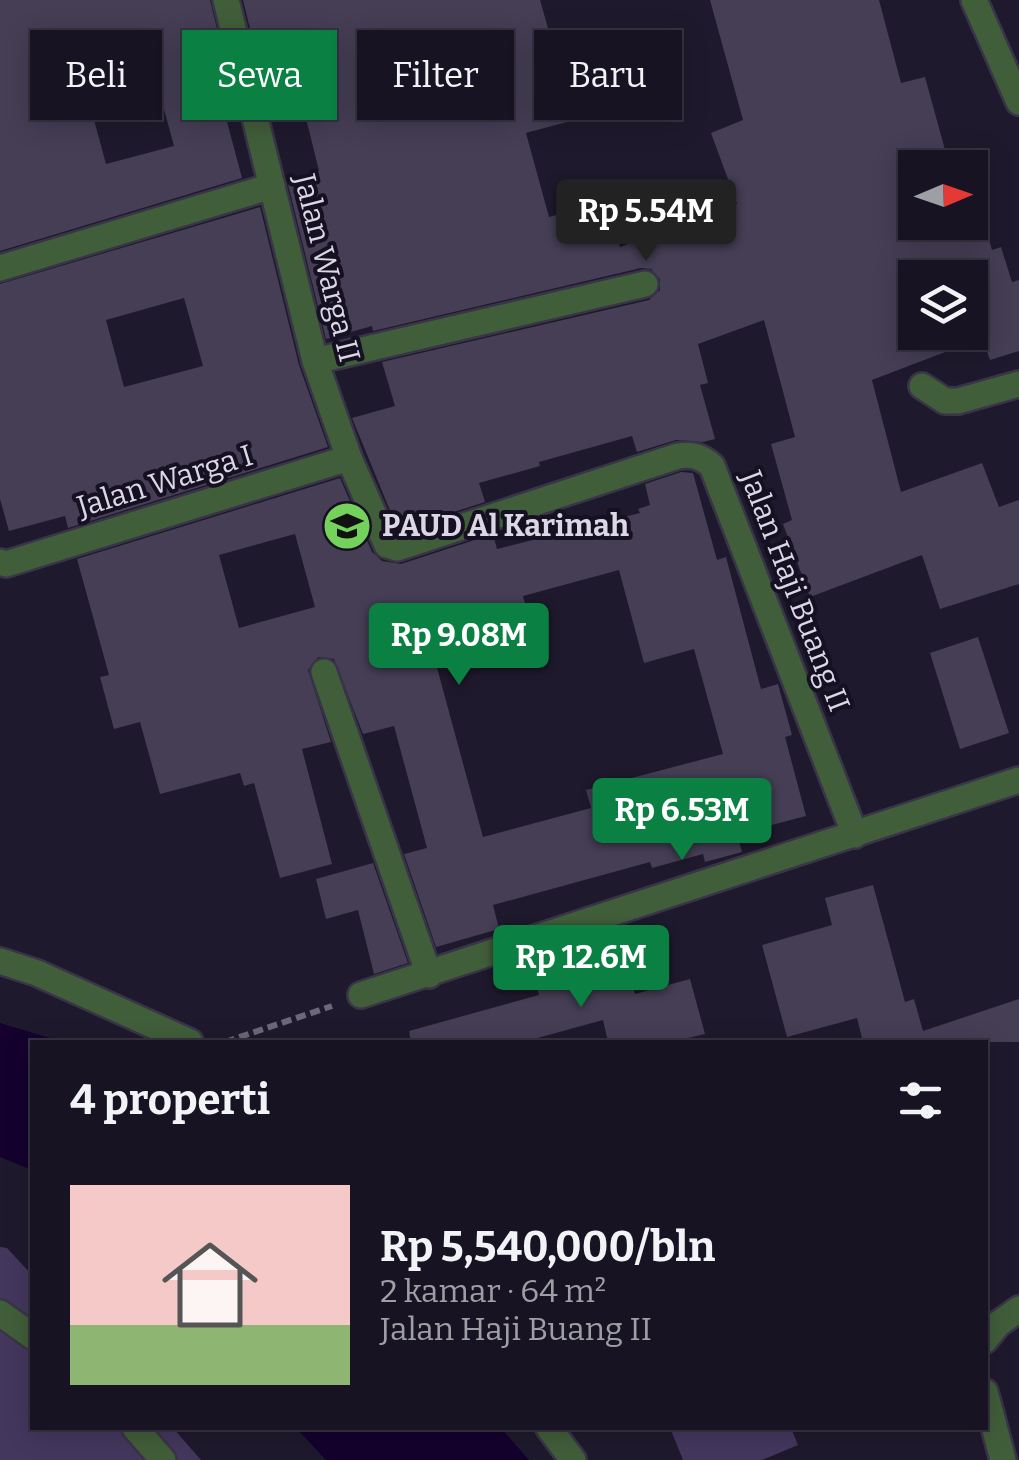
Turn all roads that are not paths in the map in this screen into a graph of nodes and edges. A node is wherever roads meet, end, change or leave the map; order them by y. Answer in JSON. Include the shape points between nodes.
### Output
{"nodes":[{"id":1,"x":226,"y":0,"type":"edge"},
{"id":2,"x":974,"y":0,"type":"edge"},
{"id":3,"x":1013,"y":72,"type":"edge"},
{"id":4,"x":1019,"y":102,"type":"edge"},
{"id":5,"x":272,"y":186,"type":"junction"},
{"id":6,"x":0,"y":268,"type":"edge"},
{"id":7,"x":645,"y":284,"type":"dead end"},
{"id":8,"x":315,"y":361,"type":"junction"},
{"id":9,"x":1019,"y":384,"type":"edge"},
{"id":10,"x":922,"y":386,"type":"dead end"},
{"id":11,"x":350,"y":458,"type":"junction"},
{"id":12,"x":387,"y":545,"type":"joint"},
{"id":13,"x":0,"y":562,"type":"edge"},
{"id":14,"x":324,"y":672,"type":"dead end"},
{"id":15,"x":1019,"y":780,"type":"edge"},
{"id":16,"x":855,"y":835,"type":"junction"},
{"id":17,"x":0,"y":962,"type":"edge"},
{"id":18,"x":429,"y":974,"type":"junction"},
{"id":19,"x":361,"y":996,"type":"road end"},
{"id":20,"x":186,"y":1040,"type":"edge"},
{"id":21,"x":1019,"y":1309,"type":"edge"},
{"id":22,"x":0,"y":1313,"type":"edge"},
{"id":23,"x":30,"y":1335,"type":"edge"},
{"id":24,"x":988,"y":1336,"type":"edge"},
{"id":25,"x":988,"y":1403,"type":"edge"},
{"id":26,"x":136,"y":1430,"type":"edge"},
{"id":27,"x":550,"y":1430,"type":"edge"},
{"id":28,"x":154,"y":1456,"type":"edge"},
{"id":29,"x":573,"y":1460,"type":"edge"},
{"id":30,"x":1003,"y":1460,"type":"edge"}],
"edges":[{"from":1,"to":5,"type":"street","name":"Jalan Warga II"},
{"from":2,"to":3,"type":"street"},
{"from":3,"to":4,"type":"street"},
{"from":5,"to":6,"type":"street"},
{"from":5,"to":8,"type":"street","name":"Jalan Warga II"},
{"from":7,"to":8,"type":"street"},
{"from":8,"to":11,"type":"street","name":"Jalan Warga II"},
{"from":9,"to":10,"type":"street","via":[[958,401]]},
{"from":11,"to":12,"type":"street","name":"Jalan Warga II"},
{"from":11,"to":13,"type":"street","name":"Jalan Warga I"},
{"from":12,"to":16,"type":"street","name":"Jalan Haji Buang II","via":[[397,548],[678,456],[704,458]]},
{"from":14,"to":18,"type":"street"},
{"from":15,"to":16,"type":"street"},
{"from":16,"to":18,"type":"street"},
{"from":17,"to":20,"type":"street"},
{"from":18,"to":19,"type":"street"},
{"from":21,"to":24,"type":"street"},
{"from":22,"to":23,"type":"street"},
{"from":25,"to":30,"type":"street"},
{"from":26,"to":28,"type":"street"},
{"from":27,"to":29,"type":"street"}]}
